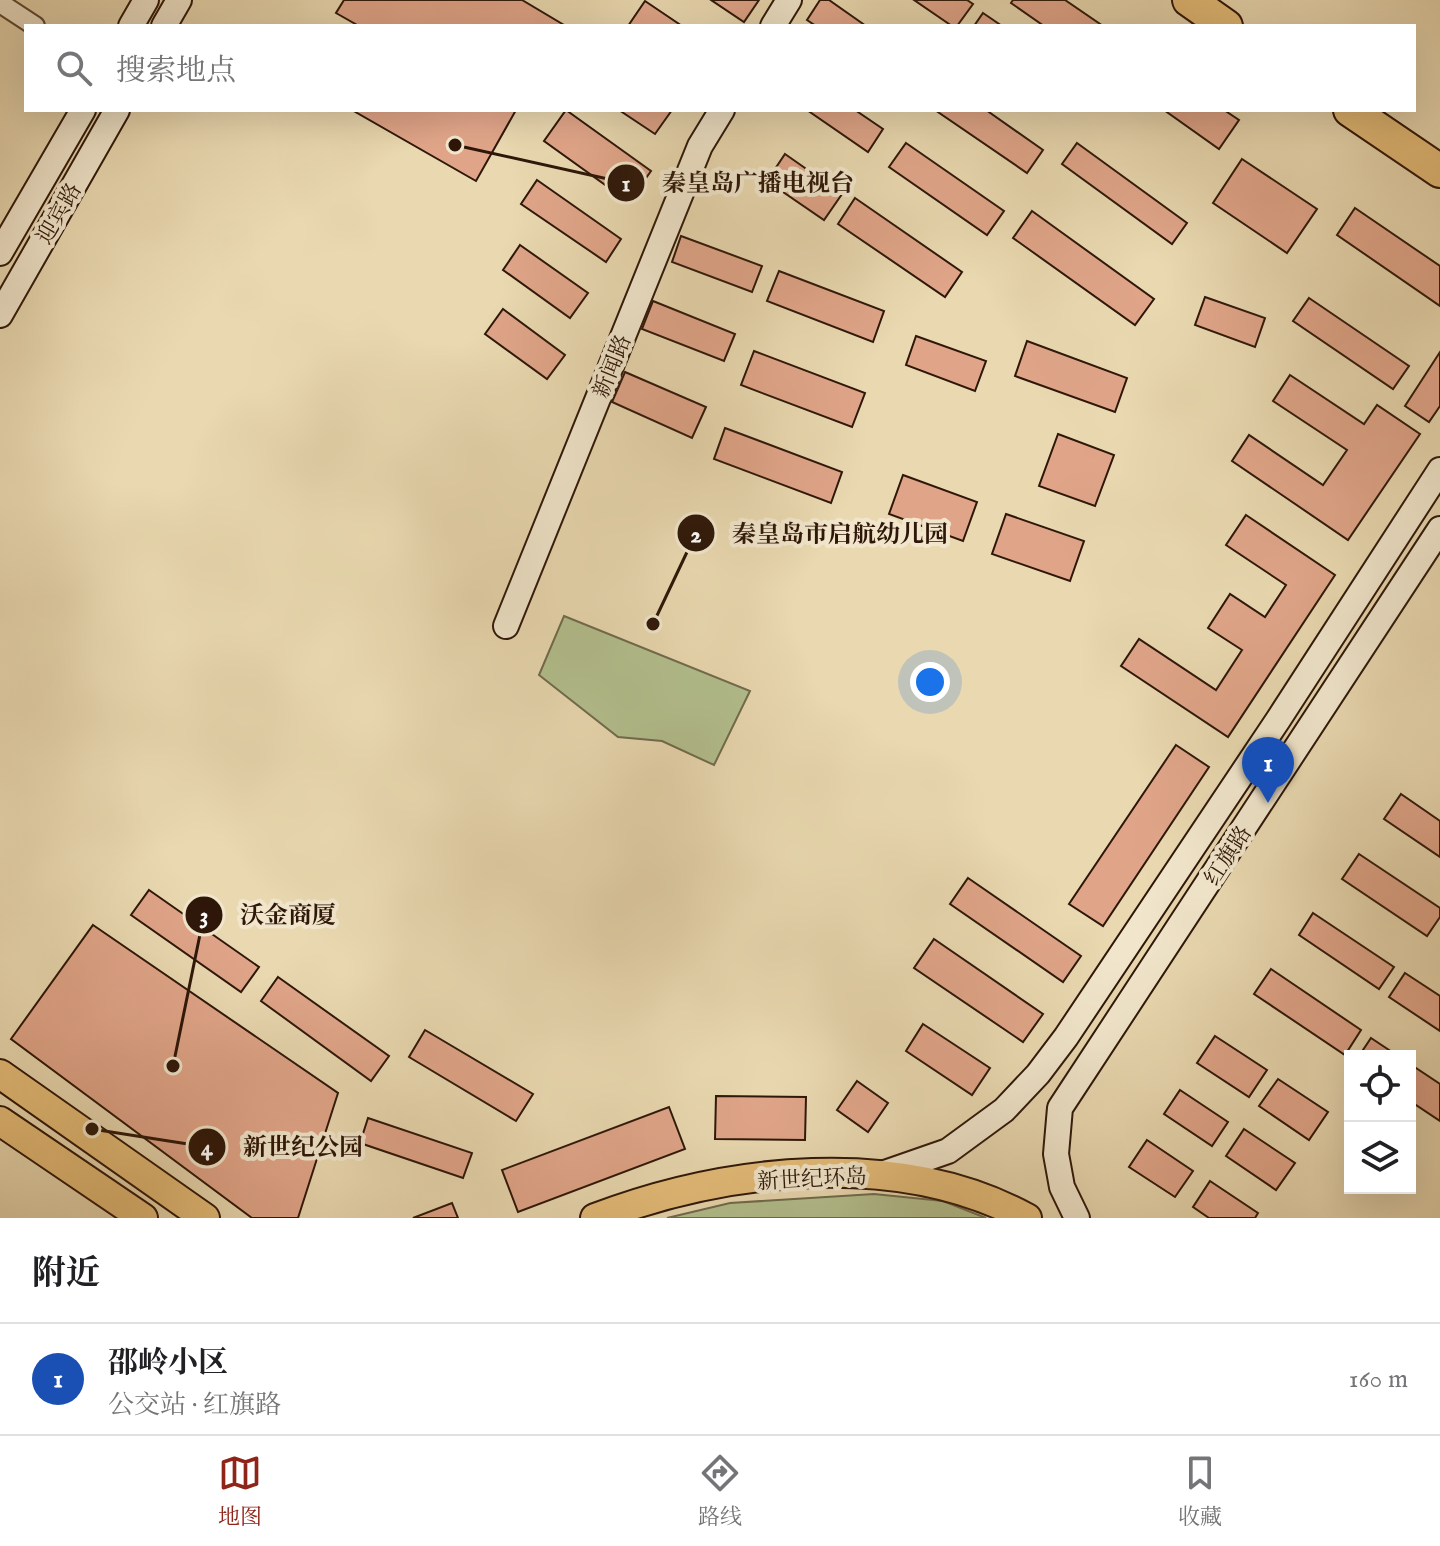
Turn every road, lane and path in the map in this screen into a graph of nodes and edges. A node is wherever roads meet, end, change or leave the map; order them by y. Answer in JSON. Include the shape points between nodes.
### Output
{"nodes":[{"id":1,"x":146,"y":0,"type":"edge"},
{"id":2,"x":179,"y":0,"type":"edge"},
{"id":3,"x":789,"y":0,"type":"edge"},
{"id":4,"x":1189,"y":0,"type":"edge"},
{"id":5,"x":0,"y":3,"type":"edge"},
{"id":6,"x":32,"y":24,"type":"edge"},
{"id":7,"x":132,"y":24,"type":"edge"},
{"id":8,"x":165,"y":24,"type":"edge"},
{"id":9,"x":774,"y":24,"type":"edge"},
{"id":10,"x":1223,"y":24,"type":"edge"},
{"id":11,"x":82,"y":112,"type":"edge"},
{"id":12,"x":116,"y":112,"type":"edge"},
{"id":13,"x":721,"y":112,"type":"edge"},
{"id":14,"x":1353,"y":112,"type":"edge"},
{"id":15,"x":1440,"y":171,"type":"edge"},
{"id":16,"x":0,"y":253,"type":"edge"},
{"id":17,"x":0,"y":315,"type":"edge"},
{"id":18,"x":1440,"y":470,"type":"edge"},
{"id":19,"x":1440,"y":529,"type":"edge"},
{"id":20,"x":506,"y":626,"type":"dead end"},
{"id":21,"x":0,"y":1074,"type":"edge"},
{"id":22,"x":2,"y":1126,"type":"edge"},
{"id":23,"x":878,"y":1175,"type":"junction"},
{"id":24,"x":143,"y":1218,"type":"edge"},
{"id":25,"x":205,"y":1218,"type":"edge"},
{"id":26,"x":595,"y":1218,"type":"edge"},
{"id":27,"x":1027,"y":1218,"type":"edge"},
{"id":28,"x":1077,"y":1218,"type":"edge"}],
"edges":[{"from":1,"to":7,"type":"main road"},
{"from":2,"to":8,"type":"main road"},
{"from":3,"to":9,"type":"main road"},
{"from":4,"to":10,"type":"highway"},
{"from":5,"to":6,"type":"street"},
{"from":11,"to":16,"type":"main road","name":"迎宾路"},
{"from":12,"to":17,"type":"main road","name":"迎宾路"},
{"from":13,"to":20,"type":"main road","name":"新闻路","via":[[700,146]]},
{"from":14,"to":15,"type":"highway"},
{"from":18,"to":23,"type":"main road","via":[[1038,1074],[1004,1110],[948,1151]]},
{"from":19,"to":28,"type":"main road","name":"红旗路","via":[[1060,1108],[1056,1154],[1062,1187]]},
{"from":21,"to":25,"type":"main road"},
{"from":22,"to":24,"type":"main road"},
{"from":23,"to":26,"type":"main road","name":"新世纪环岛","via":[[786,1175],[696,1188]]},
{"from":23,"to":27,"type":"main road","name":"新世纪环岛","via":[[947,1185]]}]}
